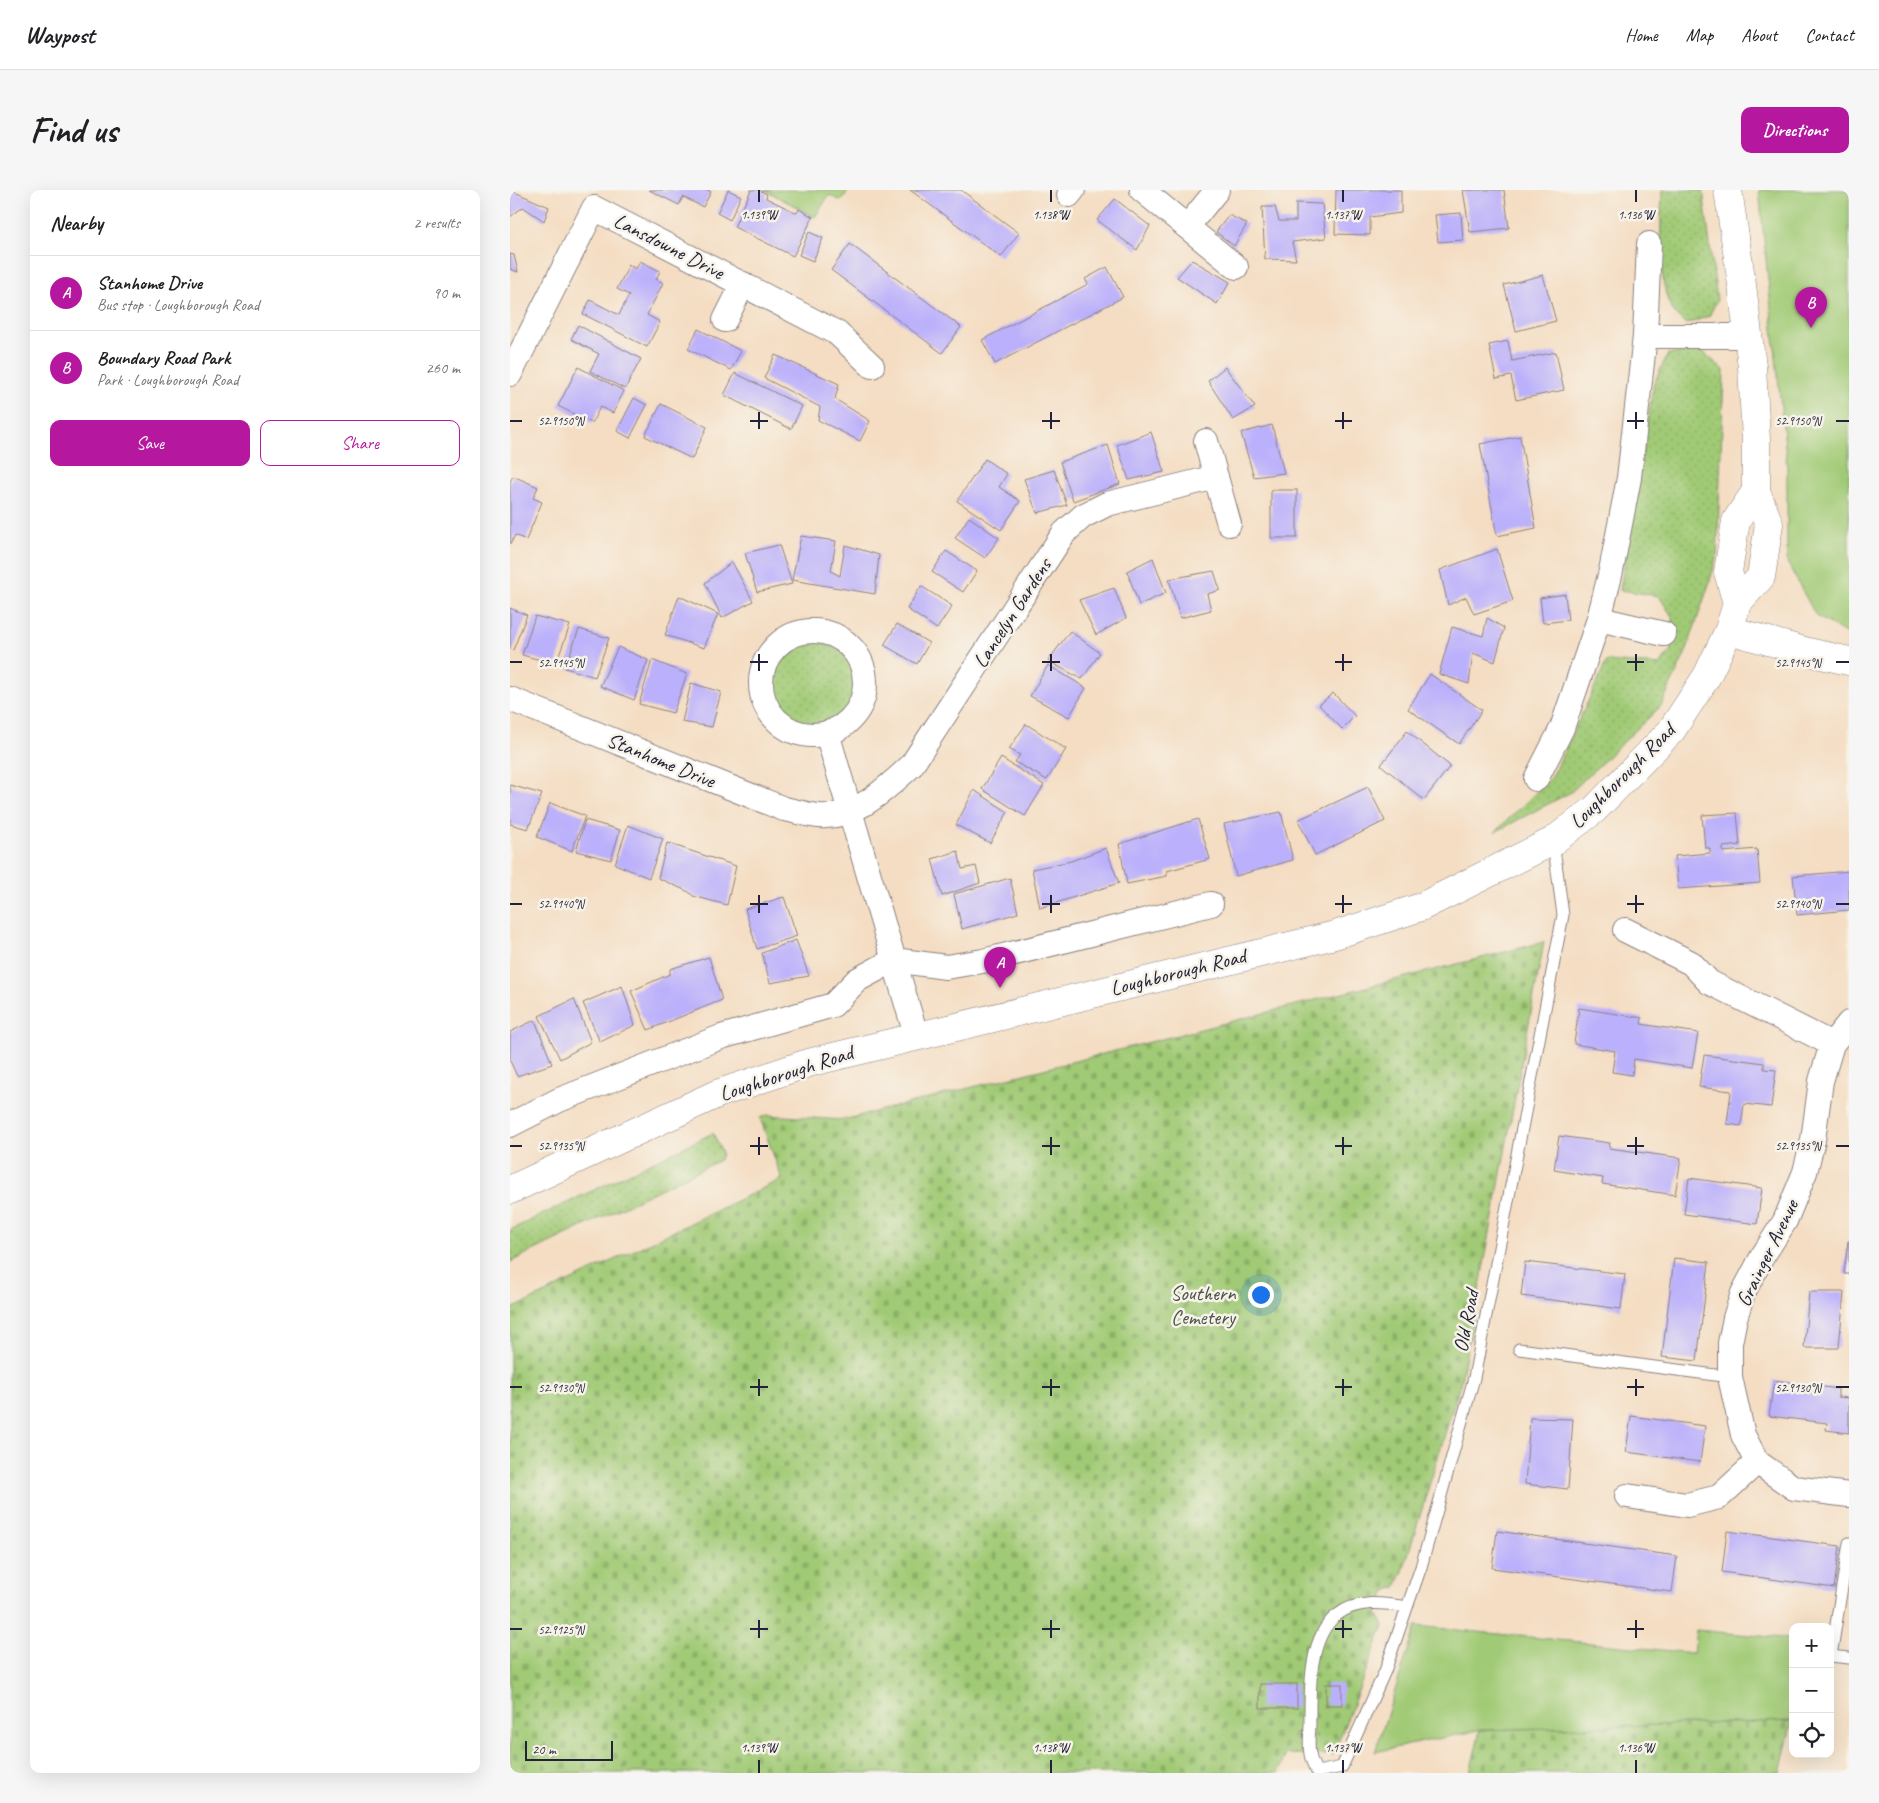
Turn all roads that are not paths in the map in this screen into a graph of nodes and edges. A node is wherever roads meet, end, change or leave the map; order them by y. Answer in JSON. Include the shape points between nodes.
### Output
{"nodes":[{"id":1,"x":1142,"y":190,"type":"edge"},
{"id":2,"x":1218,"y":190,"type":"edge"},
{"id":3,"x":1728,"y":190,"type":"edge"},
{"id":4,"x":599,"y":199,"type":"edge"},
{"id":5,"x":1187,"y":227,"type":"junction"},
{"id":6,"x":1649,"y":244,"type":"dead end"},
{"id":7,"x":1236,"y":267,"type":"dead end"},
{"id":8,"x":743,"y":284,"type":"junction"},
{"id":9,"x":725,"y":320,"type":"dead end"},
{"id":10,"x":1645,"y":336,"type":"junction"},
{"id":11,"x":1749,"y":336,"type":"junction"},
{"id":12,"x":872,"y":366,"type":"dead end"},
{"id":13,"x":510,"y":374,"type":"edge"},
{"id":14,"x":1206,"y":442,"type":"dead end"},
{"id":15,"x":1216,"y":477,"type":"junction"},
{"id":16,"x":1229,"y":524,"type":"dead end"},
{"id":17,"x":1599,"y":619,"type":"junction"},
{"id":18,"x":1729,"y":630,"type":"junction"},
{"id":19,"x":1664,"y":634,"type":"dead end"},
{"id":20,"x":1849,"y":661,"type":"edge"},
{"id":21,"x":510,"y":700,"type":"edge"},
{"id":22,"x":827,"y":733,"type":"junction"},
{"id":23,"x":1536,"y":779,"type":"dead end"},
{"id":24,"x":850,"y":812,"type":"junction"},
{"id":25,"x":1553,"y":841,"type":"junction"},
{"id":26,"x":1211,"y":904,"type":"dead end"},
{"id":27,"x":1624,"y":930,"type":"dead end"},
{"id":28,"x":894,"y":960,"type":"junction"},
{"id":29,"x":1849,"y":1023,"type":"edge"},
{"id":30,"x":916,"y":1035,"type":"junction"},
{"id":31,"x":1832,"y":1044,"type":"junction"},
{"id":32,"x":510,"y":1125,"type":"edge"},
{"id":33,"x":510,"y":1190,"type":"edge"},
{"id":34,"x":1519,"y":1349,"type":"dead end"},
{"id":35,"x":1730,"y":1377,"type":"junction"},
{"id":36,"x":1758,"y":1462,"type":"junction"},
{"id":37,"x":1849,"y":1495,"type":"edge"},
{"id":38,"x":1627,"y":1496,"type":"dead end"},
{"id":39,"x":1849,"y":1543,"type":"edge"},
{"id":40,"x":1407,"y":1607,"type":"junction"},
{"id":41,"x":1834,"y":1637,"type":"edge"},
{"id":42,"x":1834,"y":1656,"type":"edge"},
{"id":43,"x":1849,"y":1658,"type":"edge"},
{"id":44,"x":1316,"y":1772,"type":"edge"}],
"edges":[{"from":1,"to":5,"type":"street"},
{"from":2,"to":5,"type":"street"},
{"from":3,"to":11,"type":"main road","name":"Loughborough Road"},
{"from":4,"to":8,"type":"street","name":"Lansdowne Drive"},
{"from":4,"to":13,"type":"street","name":"Lansdowne Drive"},
{"from":5,"to":7,"type":"street"},
{"from":6,"to":10,"type":"street"},
{"from":8,"to":9,"type":"street","name":"Lansdowne Drive"},
{"from":8,"to":12,"type":"street","name":"Lansdowne Drive","via":[[837,333]]},
{"from":10,"to":11,"type":"street"},
{"from":10,"to":17,"type":"street","via":[[1629,478]]},
{"from":11,"to":18,"type":"main road","name":"Loughborough Road","via":[[1755,400],[1756,491],[1769,524],[1761,577],[1737,603]]},
{"from":14,"to":15,"type":"street"},
{"from":15,"to":16,"type":"street"},
{"from":15,"to":24,"type":"street","name":"Lancelyn Gardens","via":[[1107,504],[1083,516],[1064,533],[911,766]]},
{"from":17,"to":19,"type":"street"},
{"from":17,"to":23,"type":"street","via":[[1562,728]]},
{"from":18,"to":20,"type":"main road"},
{"from":18,"to":25,"type":"main road","name":"Loughborough Road","via":[[1707,676],[1671,731],[1594,810]]},
{"from":21,"to":24,"type":"street","name":"Stanhome Drive","via":[[784,809],[820,816]]},
{"from":22,"to":22,"type":"street","via":[[855,715],[863,699],[866,682],[863,665],[854,650],[841,639],[826,632],[808,630],[784,640],[767,658],[761,675],[762,692],[778,722],[801,733]]},
{"from":22,"to":24,"type":"street"},
{"from":24,"to":28,"type":"street"},
{"from":25,"to":30,"type":"main road","name":"Loughborough Road","via":[[1421,907],[1335,934]]},
{"from":25,"to":40,"type":"lane","name":"Old Road","via":[[1563,915],[1558,944],[1474,1378],[1422,1567]]},
{"from":26,"to":28,"type":"street","via":[[946,967]]},
{"from":27,"to":31,"type":"street","via":[[1691,963],[1709,982]]},
{"from":28,"to":30,"type":"street"},
{"from":28,"to":32,"type":"street","via":[[858,980],[833,1005],[721,1037],[559,1100]]},
{"from":29,"to":31,"type":"street","name":"Grainger Avenue"},
{"from":30,"to":33,"type":"main road","name":"Loughborough Road","via":[[808,1063],[717,1094]]},
{"from":31,"to":35,"type":"street","name":"Grainger Avenue","via":[[1821,1080],[1805,1172],[1785,1221],[1743,1293],[1735,1318],[1730,1344]]},
{"from":34,"to":35,"type":"lane"},
{"from":35,"to":36,"type":"street","name":"Grainger Avenue","via":[[1743,1435]]},
{"from":36,"to":37,"type":"street","name":"Grainger Avenue","via":[[1794,1488]]},
{"from":36,"to":38,"type":"street","via":[[1719,1497],[1687,1505]]},
{"from":39,"to":41,"type":"lane"},
{"from":40,"to":44,"type":"lane","name":"Old Road","via":[[1385,1671],[1342,1767]]},
{"from":40,"to":44,"type":"lane","via":[[1381,1603],[1353,1606],[1337,1615],[1325,1628],[1310,1676],[1310,1754]]},
{"from":42,"to":43,"type":"lane"}]}
